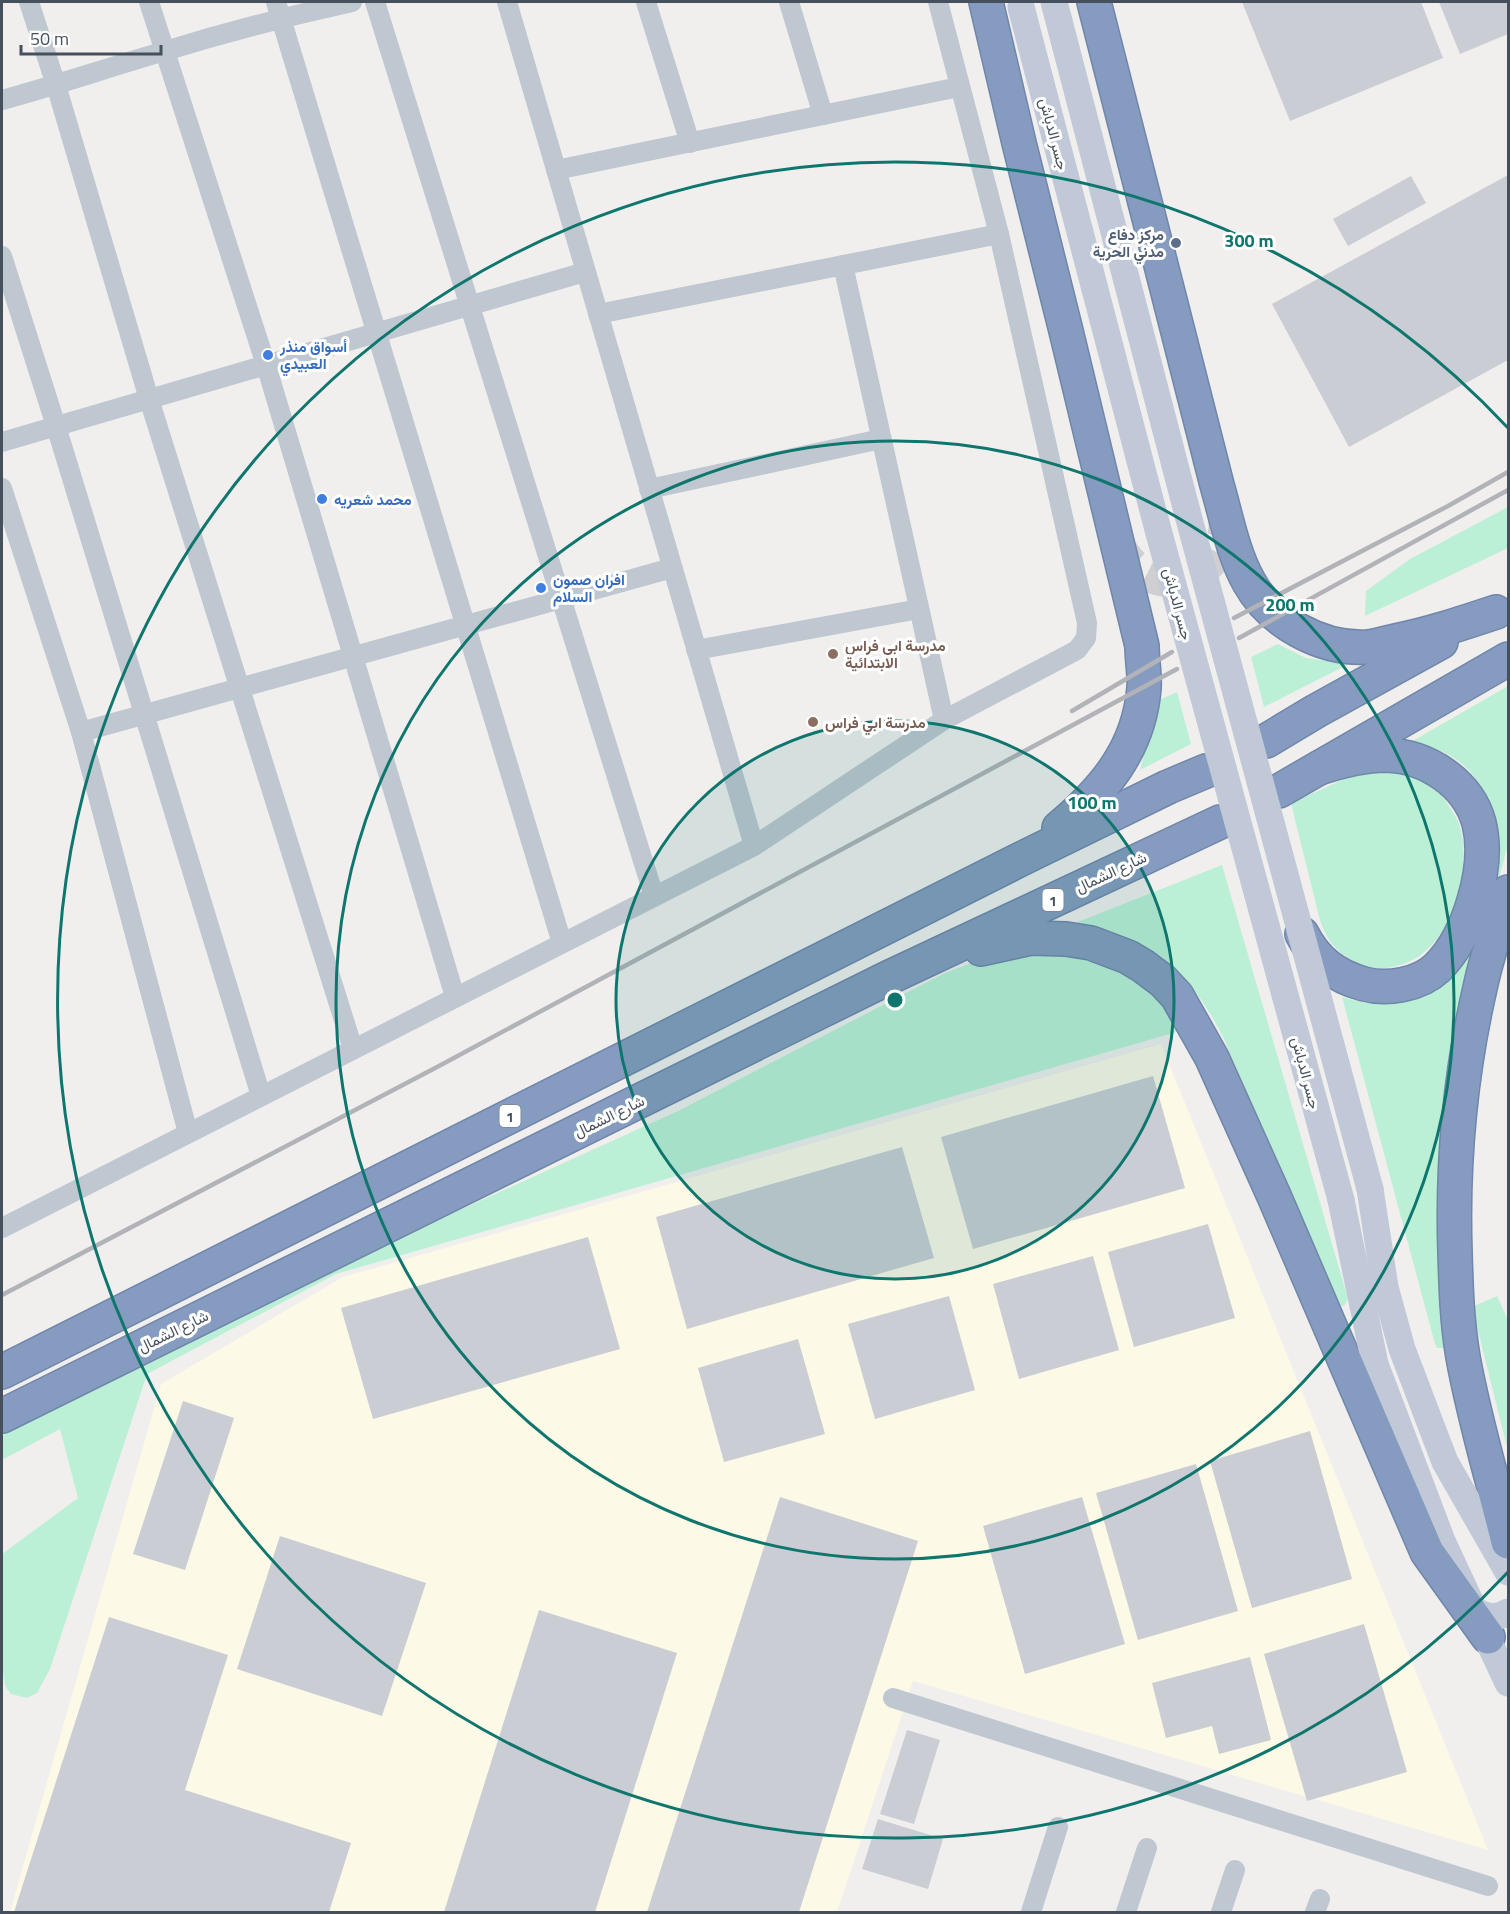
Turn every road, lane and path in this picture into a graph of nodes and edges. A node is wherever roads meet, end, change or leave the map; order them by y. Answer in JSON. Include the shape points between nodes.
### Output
{"nodes":[{"id":1,"x":29,"y":2,"type":"edge"},
{"id":2,"x":149,"y":2,"type":"edge"},
{"id":3,"x":352,"y":2,"type":"edge"},
{"id":4,"x":375,"y":2,"type":"edge"},
{"id":5,"x":507,"y":2,"type":"edge"},
{"id":6,"x":646,"y":2,"type":"edge"},
{"id":7,"x":789,"y":2,"type":"edge"},
{"id":8,"x":938,"y":2,"type":"edge"},
{"id":9,"x":986,"y":2,"type":"edge"},
{"id":10,"x":1054,"y":2,"type":"edge"},
{"id":11,"x":1094,"y":2,"type":"edge"},
{"id":12,"x":1020,"y":4,"type":"edge"},
{"id":13,"x":278,"y":10,"type":"edge"},
{"id":14,"x":164,"y":51,"type":"junction"},
{"id":15,"x":56,"y":85,"type":"junction"},
{"id":16,"x":959,"y":87,"type":"junction"},
{"id":17,"x":2,"y":100,"type":"edge"},
{"id":18,"x":823,"y":115,"type":"junction"},
{"id":19,"x":690,"y":142,"type":"junction"},
{"id":20,"x":556,"y":170,"type":"junction"},
{"id":21,"x":999,"y":234,"type":"junction"},
{"id":22,"x":2,"y":256,"type":"edge"},
{"id":23,"x":843,"y":265,"type":"junction"},
{"id":24,"x":585,"y":272,"type":"junction"},
{"id":25,"x":470,"y":305,"type":"junction"},
{"id":26,"x":598,"y":314,"type":"junction"},
{"id":27,"x":376,"y":332,"type":"junction"},
{"id":28,"x":266,"y":364,"type":"junction"},
{"id":29,"x":149,"y":399,"type":"junction"},
{"id":30,"x":56,"y":426,"type":"junction"},
{"id":31,"x":881,"y":439,"type":"junction"},
{"id":32,"x":2,"y":442,"type":"edge"},
{"id":33,"x":2,"y":488,"type":"edge"},
{"id":34,"x":649,"y":489,"type":"junction"},
{"id":35,"x":672,"y":568,"type":"junction"},
{"id":36,"x":561,"y":598,"type":"junction"},
{"id":37,"x":919,"y":609,"type":"junction"},
{"id":38,"x":1502,"y":609,"type":"edge"},
{"id":39,"x":465,"y":625,"type":"junction"},
{"id":40,"x":696,"y":650,"type":"junction"},
{"id":41,"x":352,"y":657,"type":"junction"},
{"id":42,"x":1509,"y":659,"type":"edge"},
{"id":43,"x":239,"y":688,"type":"junction"},
{"id":44,"x":143,"y":715,"type":"junction"},
{"id":45,"x":944,"y":720,"type":"junction"},
{"id":46,"x":81,"y":732,"type":"junction"},
{"id":47,"x":1266,"y":741,"type":"dead end"},
{"id":48,"x":1319,"y":768,"type":"junction"},
{"id":49,"x":1206,"y":771,"type":"dead end"},
{"id":50,"x":1279,"y":791,"type":"dead end"},
{"id":51,"x":1220,"y":822,"type":"dead end"},
{"id":52,"x":754,"y":846,"type":"junction"},
{"id":53,"x":1019,"y":861,"type":"junction"},
{"id":54,"x":1509,"y":892,"type":"edge"},
{"id":55,"x":654,"y":896,"type":"junction"},
{"id":56,"x":1302,"y":934,"type":"junction"},
{"id":57,"x":562,"y":943,"type":"junction"},
{"id":58,"x":888,"y":978,"type":"junction"},
{"id":59,"x":455,"y":997,"type":"junction"},
{"id":60,"x":353,"y":1049,"type":"junction"},
{"id":61,"x":261,"y":1096,"type":"junction"},
{"id":62,"x":188,"y":1133,"type":"junction"},
{"id":63,"x":2,"y":1228,"type":"edge"},
{"id":64,"x":2,"y":1372,"type":"edge"},
{"id":65,"x":2,"y":1416,"type":"edge"},
{"id":66,"x":1509,"y":1542,"type":"edge"},
{"id":67,"x":1509,"y":1572,"type":"edge"},
{"id":68,"x":1509,"y":1612,"type":"edge"},
{"id":69,"x":1482,"y":1624,"type":"junction"},
{"id":70,"x":1509,"y":1683,"type":"edge"},
{"id":71,"x":894,"y":1698,"type":"dead end"},
{"id":72,"x":1058,"y":1827,"type":"dead end"},
{"id":73,"x":1147,"y":1848,"type":"dead end"},
{"id":74,"x":1235,"y":1870,"type":"dead end"},
{"id":75,"x":1488,"y":1886,"type":"dead end"},
{"id":76,"x":1031,"y":1912,"type":"edge"},
{"id":77,"x":1126,"y":1912,"type":"edge"},
{"id":78,"x":1221,"y":1912,"type":"edge"}],
"edges":[{"from":1,"to":15,"type":"street"},
{"from":2,"to":14,"type":"street"},
{"from":3,"to":13,"type":"street"},
{"from":4,"to":25,"type":"street"},
{"from":5,"to":20,"type":"street"},
{"from":6,"to":19,"type":"street"},
{"from":7,"to":18,"type":"street"},
{"from":8,"to":16,"type":"street"},
{"from":9,"to":53,"type":"highway","via":[[1137,624],[1144,688],[1129,745],[1102,788]]},
{"from":10,"to":56,"type":"main road","bridge":true},
{"from":11,"to":38,"type":"highway","via":[[1217,485],[1238,556],[1257,595],[1275,614],[1301,631],[1322,640],[1369,647],[1416,637]]},
{"from":12,"to":69,"type":"main road","name":"جسر الدباش","bridge":true,"via":[[1163,549],[1341,1200],[1375,1364],[1442,1541]]},
{"from":13,"to":14,"type":"street"},
{"from":13,"to":27,"type":"street"},
{"from":14,"to":15,"type":"street"},
{"from":14,"to":28,"type":"street"},
{"from":15,"to":17,"type":"street"},
{"from":15,"to":29,"type":"street"},
{"from":16,"to":18,"type":"street"},
{"from":16,"to":21,"type":"street"},
{"from":18,"to":19,"type":"street"},
{"from":19,"to":20,"type":"street"},
{"from":20,"to":24,"type":"street"},
{"from":21,"to":23,"type":"street"},
{"from":21,"to":45,"type":"street","via":[[1088,623],[1086,638],[1077,650]]},
{"from":22,"to":30,"type":"street"},
{"from":23,"to":26,"type":"street"},
{"from":23,"to":31,"type":"street"},
{"from":24,"to":25,"type":"street"},
{"from":24,"to":26,"type":"street"},
{"from":25,"to":27,"type":"street"},
{"from":25,"to":36,"type":"street"},
{"from":26,"to":34,"type":"street"},
{"from":27,"to":28,"type":"street"},
{"from":27,"to":39,"type":"street"},
{"from":28,"to":29,"type":"street"},
{"from":28,"to":41,"type":"street"},
{"from":29,"to":30,"type":"street"},
{"from":29,"to":43,"type":"street"},
{"from":30,"to":32,"type":"street"},
{"from":30,"to":44,"type":"street"},
{"from":31,"to":34,"type":"street"},
{"from":31,"to":37,"type":"street"},
{"from":33,"to":46,"type":"street"},
{"from":34,"to":35,"type":"street"},
{"from":35,"to":36,"type":"street"},
{"from":35,"to":40,"type":"street"},
{"from":36,"to":39,"type":"street"},
{"from":36,"to":55,"type":"street"},
{"from":37,"to":40,"type":"street"},
{"from":37,"to":45,"type":"street"},
{"from":38,"to":47,"type":"highway"},
{"from":39,"to":41,"type":"street"},
{"from":39,"to":57,"type":"street"},
{"from":40,"to":52,"type":"street"},
{"from":41,"to":43,"type":"street"},
{"from":41,"to":59,"type":"street"},
{"from":42,"to":48,"type":"highway"},
{"from":43,"to":44,"type":"street"},
{"from":43,"to":60,"type":"street"},
{"from":44,"to":46,"type":"street"},
{"from":44,"to":61,"type":"street"},
{"from":45,"to":52,"type":"street"},
{"from":46,"to":62,"type":"street"},
{"from":48,"to":50,"type":"highway"},
{"from":48,"to":56,"type":"highway","bridge":true,"via":[[1342,760],[1386,755],[1434,767],[1469,800],[1482,840],[1481,867],[1474,898],[1455,945],[1435,970],[1415,980],[1394,986],[1368,985],[1341,976],[1326,967]]},
{"from":49,"to":53,"type":"highway","number":"1"},
{"from":51,"to":58,"type":"highway","name":"شارع الشمال","number":"1"},
{"from":52,"to":55,"type":"street"},
{"from":53,"to":64,"type":"highway","number":"1"},
{"from":54,"to":66,"type":"highway","via":[[1480,986],[1458,1114],[1454,1180],[1457,1311],[1463,1357]]},
{"from":55,"to":57,"type":"street"},
{"from":56,"to":67,"type":"main road","bridge":true,"via":[[1370,1189],[1385,1287],[1402,1349],[1446,1462]]},
{"from":57,"to":59,"type":"street"},
{"from":58,"to":65,"type":"highway","name":"شارع الشمال","number":"1"},
{"from":58,"to":69,"type":"highway","via":[[1008,942],[1050,938],[1111,949],[1143,966],[1177,996],[1212,1058],[1427,1552]]},
{"from":59,"to":60,"type":"street"},
{"from":60,"to":61,"type":"street"},
{"from":61,"to":62,"type":"street"},
{"from":62,"to":63,"type":"street"},
{"from":68,"to":69,"type":"main road","via":[[1484,1616]]},
{"from":69,"to":70,"type":"main road","name":"جسر الدباش"},
{"from":71,"to":75,"type":"street"},
{"from":72,"to":76,"type":"street"},
{"from":73,"to":77,"type":"street"},
{"from":74,"to":78,"type":"street"}]}
